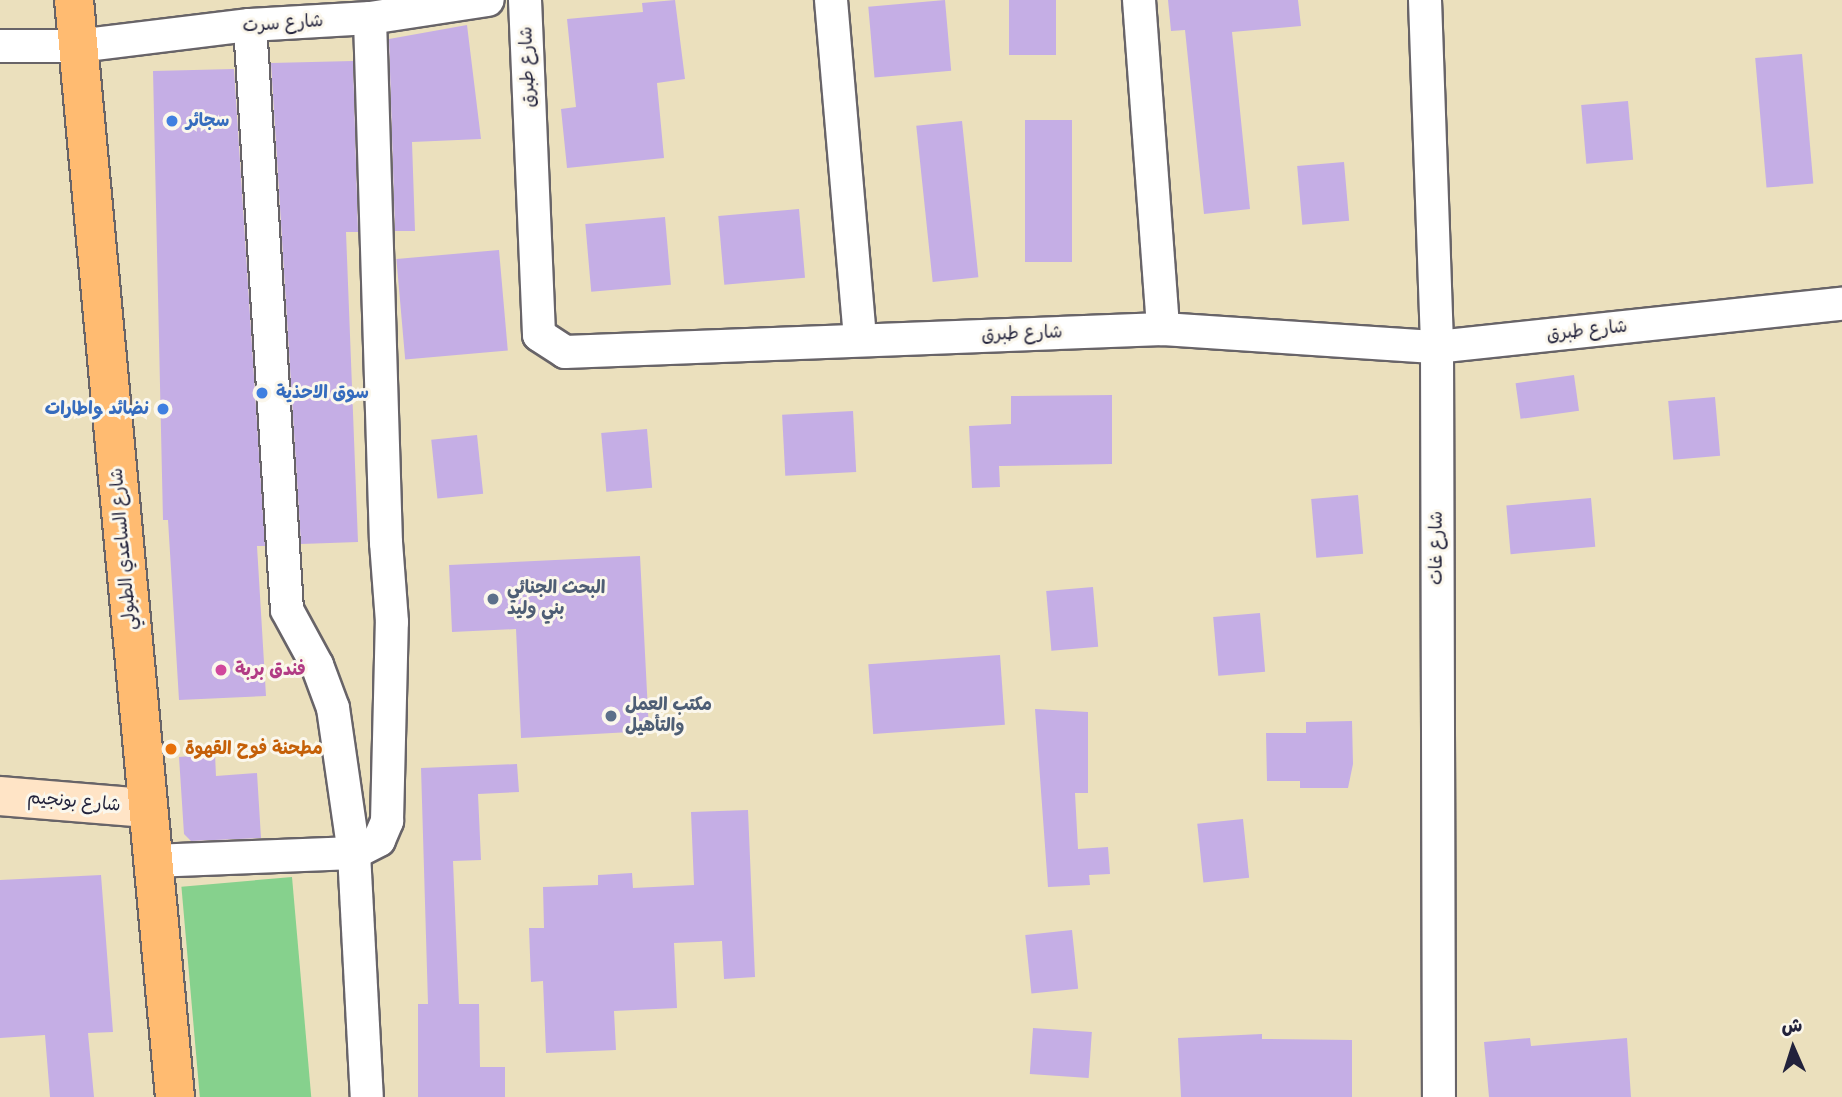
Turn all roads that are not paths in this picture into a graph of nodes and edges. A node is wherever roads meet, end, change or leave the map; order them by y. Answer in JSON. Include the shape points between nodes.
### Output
{"nodes":[{"id":1,"x":74,"y":0,"type":"edge"},
{"id":2,"x":488,"y":0,"type":"edge"},
{"id":3,"x":525,"y":0,"type":"edge"},
{"id":4,"x":831,"y":0,"type":"edge"},
{"id":5,"x":1139,"y":0,"type":"edge"},
{"id":6,"x":1424,"y":0,"type":"edge"},
{"id":7,"x":282,"y":12,"type":"edge"},
{"id":8,"x":370,"y":18,"type":"junction"},
{"id":9,"x":250,"y":25,"type":"junction"},
{"id":10,"x":0,"y":46,"type":"edge"},
{"id":11,"x":78,"y":46,"type":"junction"},
{"id":12,"x":1842,"y":304,"type":"edge"},
{"id":13,"x":1163,"y":329,"type":"junction"},
{"id":14,"x":860,"y":340,"type":"junction"},
{"id":15,"x":1437,"y":347,"type":"junction"},
{"id":16,"x":0,"y":796,"type":"edge"},
{"id":17,"x":148,"y":808,"type":"junction"},
{"id":18,"x":354,"y":853,"type":"junction"},
{"id":19,"x":152,"y":861,"type":"junction"},
{"id":20,"x":175,"y":1097,"type":"edge"},
{"id":21,"x":367,"y":1097,"type":"edge"},
{"id":22,"x":1439,"y":1097,"type":"edge"}],
"edges":[{"from":1,"to":11,"type":"highway","name":"شارع الساعدي الطبولي"},
{"from":2,"to":8,"type":"street","name":"شارع سرت"},
{"from":3,"to":14,"type":"street","name":"شارع طبرق","via":[[540,335],[565,352]]},
{"from":4,"to":14,"type":"street"},
{"from":5,"to":13,"type":"street"},
{"from":6,"to":15,"type":"street","name":"شارع غات"},
{"from":7,"to":8,"type":"street","name":"شارع سرت"},
{"from":7,"to":9,"type":"street","name":"شارع سرت"},
{"from":8,"to":18,"type":"street","via":[[393,710],[387,821],[379,840]]},
{"from":9,"to":11,"type":"street","name":"شارع سرت"},
{"from":9,"to":18,"type":"street","via":[[287,610],[317,665],[333,708]]},
{"from":10,"to":11,"type":"street","name":"شارع سرت"},
{"from":11,"to":17,"type":"highway","name":"شارع الساعدي الطبولي"},
{"from":12,"to":15,"type":"street","name":"شارع طبرق"},
{"from":13,"to":14,"type":"street","name":"شارع طبرق"},
{"from":13,"to":15,"type":"street","name":"شارع طبرق"},
{"from":15,"to":22,"type":"street","name":"شارع غات"},
{"from":16,"to":17,"type":"main road","name":"شارع بونجيم"},
{"from":17,"to":19,"type":"highway","name":"شارع الساعدي الطبولي"},
{"from":18,"to":19,"type":"street"},
{"from":18,"to":21,"type":"street"},
{"from":19,"to":20,"type":"highway","name":"شارع الساعدي الطبولي"}]}
